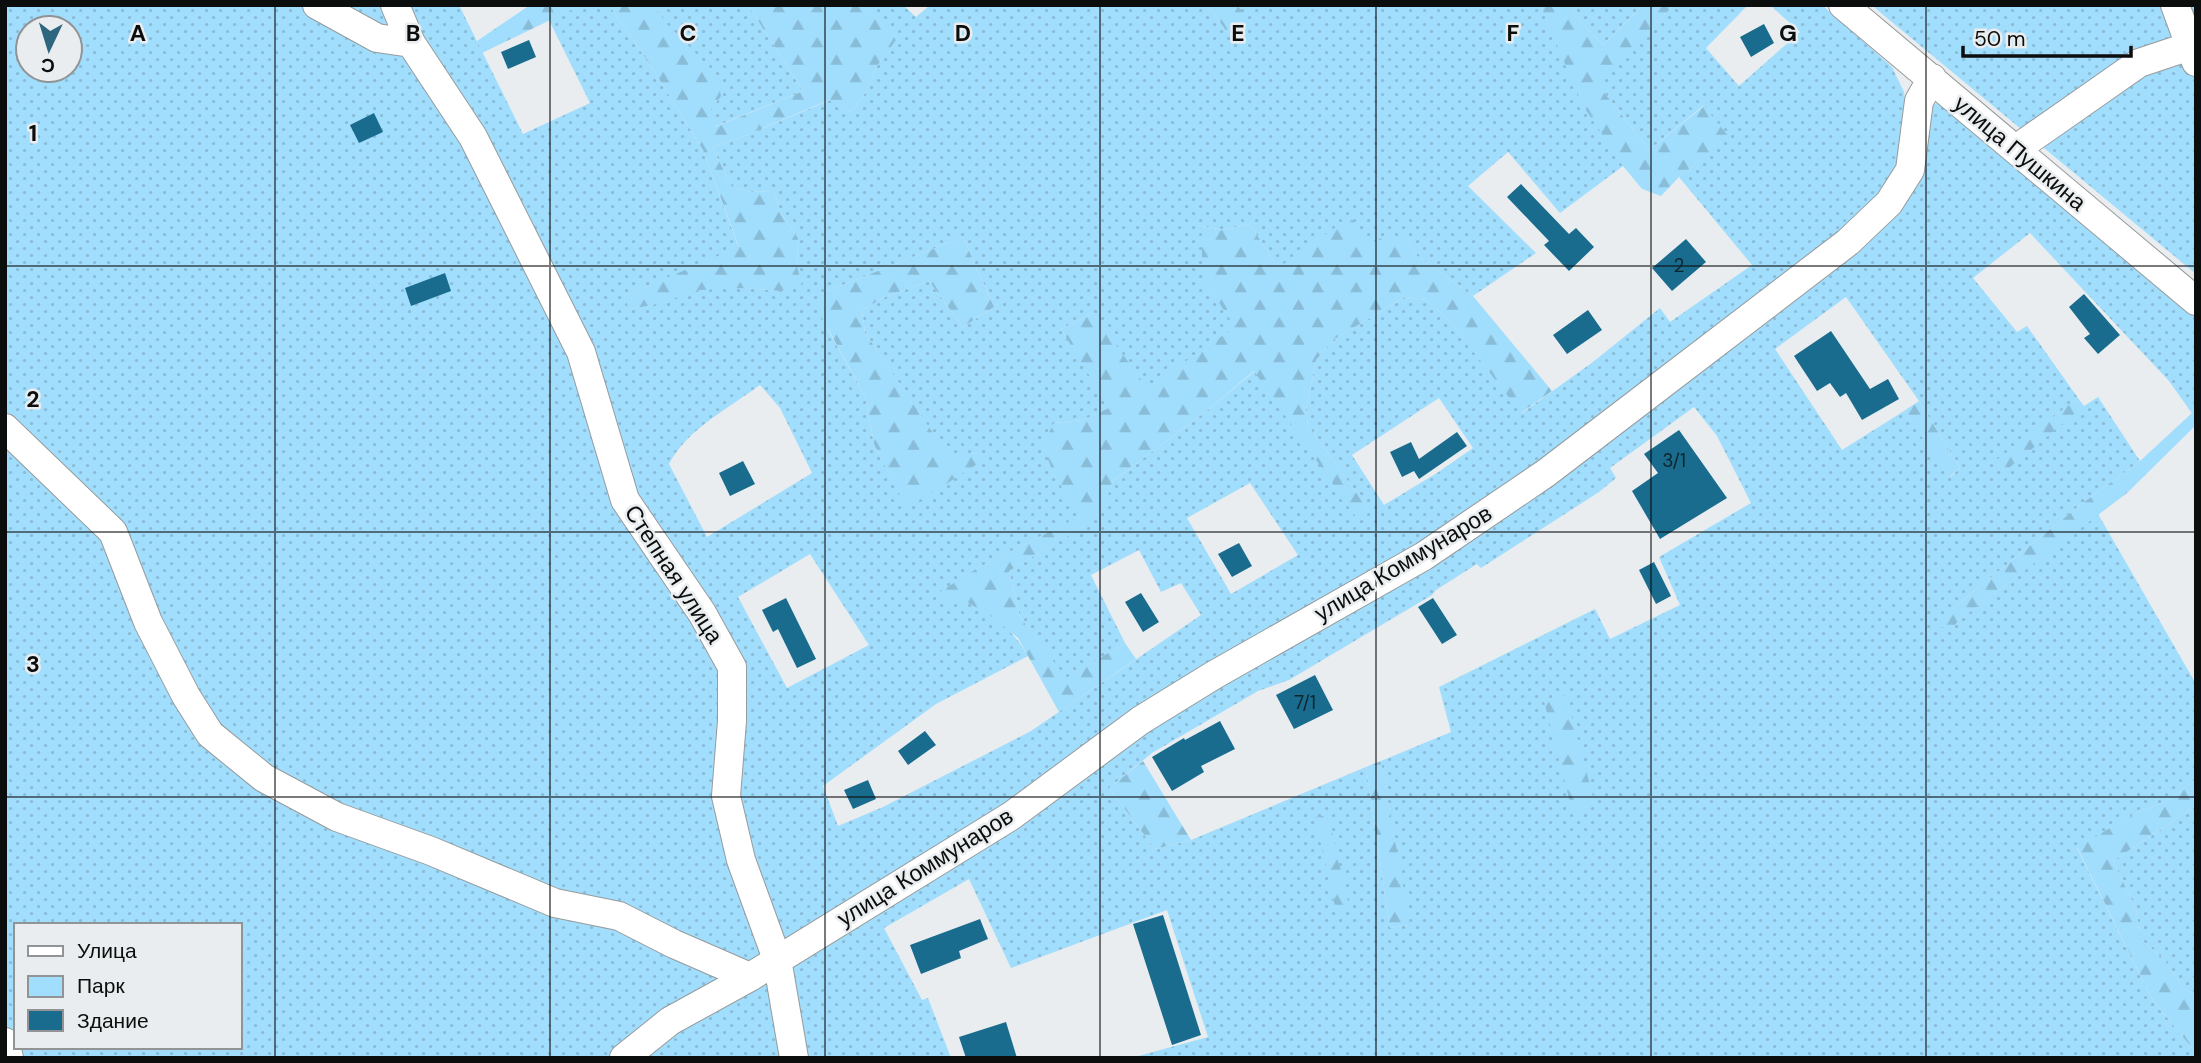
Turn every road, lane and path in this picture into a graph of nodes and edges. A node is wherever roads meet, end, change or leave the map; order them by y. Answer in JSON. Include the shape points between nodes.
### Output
{"nodes":[{"id":1,"x":317,"y":5,"type":"edge"},
{"id":2,"x":395,"y":5,"type":"edge"},
{"id":3,"x":1843,"y":5,"type":"edge"},
{"id":4,"x":2175,"y":5,"type":"edge"},
{"id":5,"x":411,"y":43,"type":"junction"},
{"id":6,"x":2194,"y":52,"type":"edge"},
{"id":7,"x":1932,"y":78,"type":"junction"},
{"id":8,"x":2016,"y":149,"type":"junction"},
{"id":9,"x":2196,"y":301,"type":"edge"},
{"id":10,"x":5,"y":428,"type":"edge"},
{"id":11,"x":778,"y":959,"type":"junction"},
{"id":12,"x":750,"y":977,"type":"junction"},
{"id":13,"x":5,"y":1042,"type":"edge"},
{"id":14,"x":9,"y":1058,"type":"edge"},
{"id":15,"x":624,"y":1058,"type":"edge"},
{"id":16,"x":794,"y":1058,"type":"edge"}],
"edges":[{"from":1,"to":5,"type":"street","via":[[377,38]]},
{"from":2,"to":5,"type":"street","name":"Степная улица"},
{"from":3,"to":7,"type":"street","name":"улица Пушкина"},
{"from":4,"to":6,"type":"street"},
{"from":5,"to":11,"type":"street","name":"Степная улица","via":[[473,137],[581,352],[625,500],[702,613],[732,667],[726,796],[741,860]]},
{"from":6,"to":8,"type":"street","via":[[2139,64]]},
{"from":7,"to":8,"type":"street","name":"улица Пушкина"},
{"from":7,"to":11,"type":"street","name":"улица Коммунаров","via":[[1919,101],[1910,170],[1889,203],[1848,242],[1660,387],[1546,473],[1424,556],[1141,720],[1011,816]]},
{"from":8,"to":9,"type":"street","name":"улица Пушкина"},
{"from":10,"to":12,"type":"street","via":[[113,532],[148,622],[186,696],[210,734],[264,778],[337,817],[555,903],[619,916]]},
{"from":11,"to":12,"type":"street","name":"улица Коммунаров"},
{"from":11,"to":16,"type":"street","name":"Степная улица"},
{"from":12,"to":15,"type":"street","name":"улица Коммунаров","via":[[670,1021]]},
{"from":13,"to":14,"type":"street"}]}
